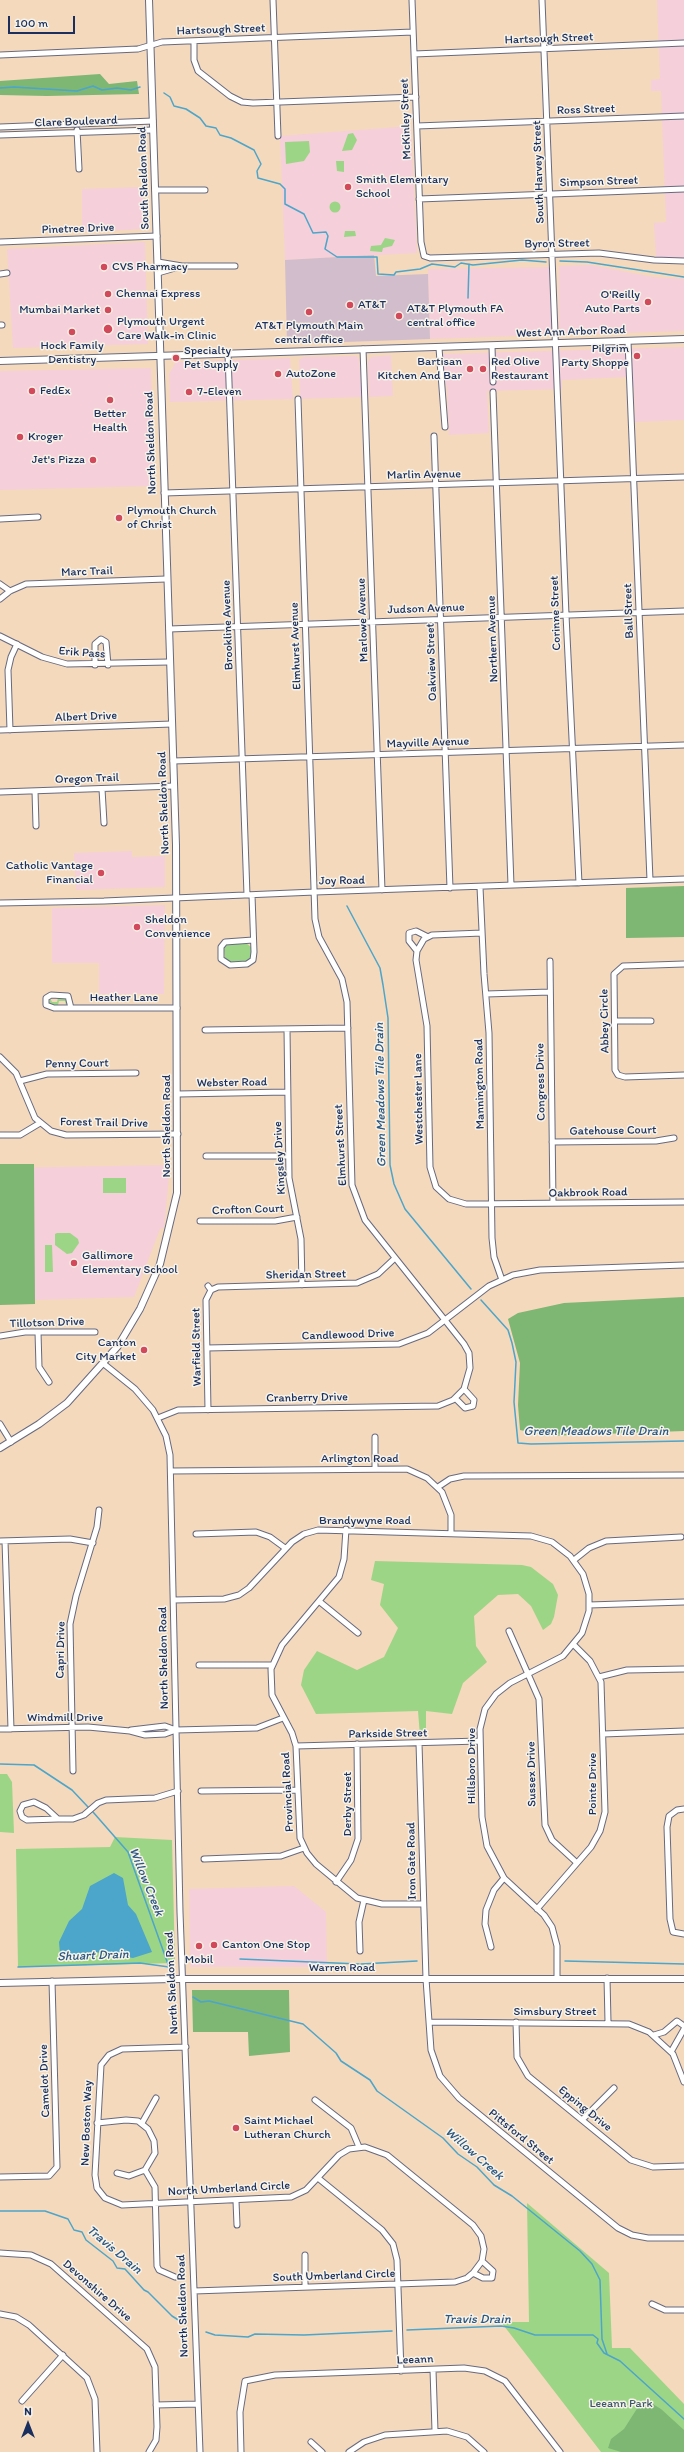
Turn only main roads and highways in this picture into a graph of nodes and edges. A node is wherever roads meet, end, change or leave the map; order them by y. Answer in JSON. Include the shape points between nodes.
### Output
{"nodes":[{"id":1,"x":149,"y":0,"type":"edge"},
{"id":2,"x":684,"y":339,"type":"edge"},
{"id":3,"x":160,"y":356,"type":"junction"},
{"id":4,"x":0,"y":361,"type":"edge"},
{"id":5,"x":0,"y":1448,"type":"edge"},
{"id":6,"x":684,"y":1979,"type":"edge"},
{"id":7,"x":0,"y":1983,"type":"edge"}],
"edges":[{"from":1,"to":3,"type":"main road","name":"South Sheldon Road"},
{"from":2,"to":3,"type":"main road","name":"West Ann Arbor Road"},
{"from":3,"to":4,"type":"main road"},
{"from":3,"to":5,"type":"main road","name":"North Sheldon Road","via":[[174,786],[177,1193],[165,1248],[140,1309],[125,1336],[104,1364],[68,1403]]},
{"from":6,"to":7,"type":"main road","name":"Warren Road","via":[[183,1979]]}]}
